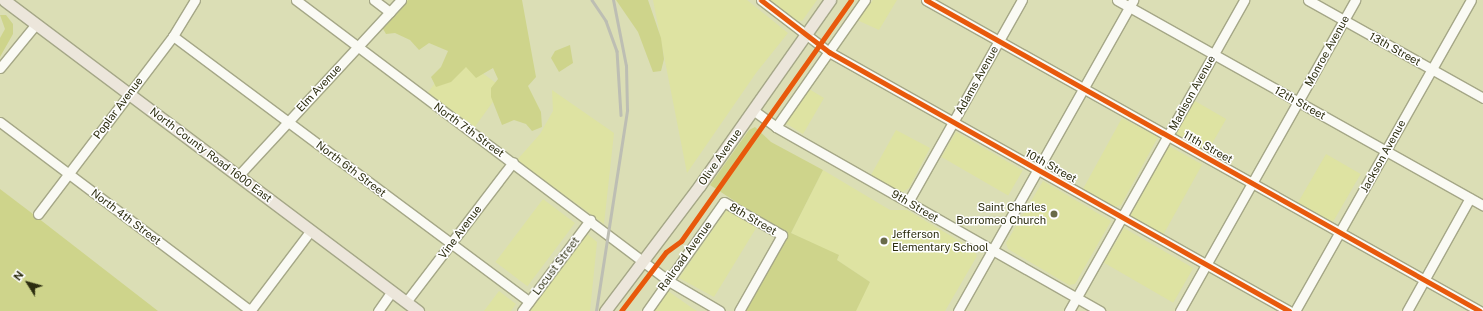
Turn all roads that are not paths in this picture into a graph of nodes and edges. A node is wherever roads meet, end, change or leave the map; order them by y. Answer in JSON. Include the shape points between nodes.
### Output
{"nodes":[{"id":1,"x":4,"y":0,"type":"edge"},
{"id":2,"x":195,"y":0,"type":"edge"},
{"id":3,"x":296,"y":0,"type":"edge"},
{"id":4,"x":374,"y":0,"type":"edge"},
{"id":5,"x":401,"y":0,"type":"edge"},
{"id":6,"x":761,"y":0,"type":"edge"},
{"id":7,"x":830,"y":0,"type":"edge"},
{"id":8,"x":865,"y":0,"type":"edge"},
{"id":9,"x":926,"y":0,"type":"edge"},
{"id":10,"x":1022,"y":0,"type":"edge"},
{"id":11,"x":1117,"y":0,"type":"edge"},
{"id":12,"x":1244,"y":0,"type":"edge"},
{"id":13,"x":1308,"y":0,"type":"edge"},
{"id":14,"x":1355,"y":0,"type":"edge"},
{"id":15,"x":1471,"y":0,"type":"edge"},
{"id":16,"x":1131,"y":3,"type":"edge"},
{"id":17,"x":390,"y":12,"type":"junction"},
{"id":18,"x":1344,"y":20,"type":"junction"},
{"id":19,"x":36,"y":24,"type":"junction"},
{"id":20,"x":806,"y":34,"type":"junction"},
{"id":21,"x":174,"y":36,"type":"junction"},
{"id":22,"x":999,"y":41,"type":"junction"},
{"id":23,"x":356,"y":48,"type":"junction"},
{"id":24,"x":829,"y":52,"type":"junction"},
{"id":25,"x":1214,"y":54,"type":"junction"},
{"id":26,"x":0,"y":68,"type":"edge"},
{"id":27,"x":1432,"y":69,"type":"junction"},
{"id":28,"x":1083,"y":88,"type":"junction"},
{"id":29,"x":128,"y":94,"type":"junction"},
{"id":30,"x":1483,"y":98,"type":"edge"},
{"id":31,"x":1298,"y":102,"type":"junction"},
{"id":32,"x":753,"y":110,"type":"junction"},
{"id":33,"x":0,"y":122,"type":"edge"},
{"id":34,"x":288,"y":122,"type":"junction"},
{"id":35,"x":953,"y":122,"type":"junction"},
{"id":36,"x":776,"y":127,"type":"junction"},
{"id":37,"x":1168,"y":136,"type":"junction"},
{"id":38,"x":1386,"y":151,"type":"junction"},
{"id":39,"x":513,"y":162,"type":"junction"},
{"id":40,"x":1037,"y":170,"type":"junction"},
{"id":41,"x":68,"y":174,"type":"junction"},
{"id":42,"x":238,"y":176,"type":"junction"},
{"id":43,"x":1252,"y":183,"type":"junction"},
{"id":44,"x":1470,"y":198,"type":"junction"},
{"id":45,"x":724,"y":202,"type":"joint"},
{"id":46,"x":908,"y":202,"type":"junction"},
{"id":47,"x":1483,"y":205,"type":"edge"},
{"id":48,"x":38,"y":214,"type":"dead end"},
{"id":49,"x":1122,"y":217,"type":"junction"},
{"id":50,"x":590,"y":220,"type":"junction"},
{"id":51,"x":311,"y":230,"type":"junction"},
{"id":52,"x":1340,"y":232,"type":"junction"},
{"id":53,"x":451,"y":243,"type":"junction"},
{"id":54,"x":992,"y":250,"type":"junction"},
{"id":55,"x":642,"y":260,"type":"junction"},
{"id":56,"x":1206,"y":264,"type":"junction"},
{"id":57,"x":667,"y":280,"type":"junction"},
{"id":58,"x":1424,"y":280,"type":"junction"},
{"id":59,"x":392,"y":291,"type":"junction"},
{"id":60,"x":1076,"y":298,"type":"junction"},
{"id":61,"x":406,"y":302,"type":"junction"},
{"id":62,"x":529,"y":302,"type":"junction"},
{"id":63,"x":251,"y":311,"type":"edge"},
{"id":64,"x":378,"y":311,"type":"edge"},
{"id":65,"x":418,"y":311,"type":"edge"},
{"id":66,"x":522,"y":311,"type":"edge"},
{"id":67,"x":604,"y":311,"type":"edge"},
{"id":68,"x":647,"y":311,"type":"edge"},
{"id":69,"x":720,"y":311,"type":"edge"},
{"id":70,"x":739,"y":311,"type":"edge"},
{"id":71,"x":958,"y":311,"type":"edge"},
{"id":72,"x":1069,"y":311,"type":"edge"},
{"id":73,"x":1100,"y":311,"type":"edge"},
{"id":74,"x":1180,"y":311,"type":"edge"},
{"id":75,"x":1289,"y":311,"type":"edge"},
{"id":76,"x":1296,"y":311,"type":"edge"},
{"id":77,"x":1407,"y":311,"type":"edge"},
{"id":78,"x":1480,"y":311,"type":"edge"}],
"edges":[{"from":1,"to":19,"type":"main road","name":"North County Road 1600 East"},
{"from":2,"to":21,"type":"street","name":"Poplar Avenue"},
{"from":3,"to":23,"type":"street","name":"North 7th Street"},
{"from":4,"to":17,"type":"street"},
{"from":5,"to":17,"type":"street","name":"Elm Avenue"},
{"from":6,"to":20,"type":"street","name":"10th Street"},
{"from":7,"to":20,"type":"main road","name":"Olive Avenue"},
{"from":8,"to":24,"type":"street"},
{"from":9,"to":22,"type":"street","name":"11th Street"},
{"from":10,"to":22,"type":"street","name":"Adams Avenue"},
{"from":11,"to":16,"type":"street","name":"12th Street"},
{"from":12,"to":25,"type":"street","name":"Madison Avenue"},
{"from":13,"to":18,"type":"street","name":"13th Street"},
{"from":14,"to":18,"type":"street","name":"Monroe Avenue"},
{"from":15,"to":27,"type":"street","name":"Jackson Avenue"},
{"from":16,"to":25,"type":"street","name":"12th Street"},
{"from":16,"to":28,"type":"street"},
{"from":17,"to":23,"type":"street","name":"Elm Avenue"},
{"from":18,"to":27,"type":"street","name":"13th Street"},
{"from":18,"to":31,"type":"street","name":"Monroe Avenue"},
{"from":19,"to":26,"type":"street"},
{"from":19,"to":29,"type":"main road","name":"North County Road 1600 East"},
{"from":20,"to":24,"type":"street","name":"10th Street"},
{"from":20,"to":32,"type":"main road","name":"Olive Avenue"},
{"from":21,"to":29,"type":"street","name":"Poplar Avenue"},
{"from":21,"to":34,"type":"street","name":"North 6th Street"},
{"from":22,"to":28,"type":"street","name":"11th Street"},
{"from":22,"to":35,"type":"street","name":"Adams Avenue"},
{"from":23,"to":34,"type":"street","name":"Elm Avenue"},
{"from":23,"to":39,"type":"street","name":"North 7th Street"},
{"from":24,"to":35,"type":"street","name":"10th Street"},
{"from":24,"to":36,"type":"street"},
{"from":25,"to":31,"type":"street","name":"12th Street"},
{"from":25,"to":37,"type":"street","name":"Madison Avenue"},
{"from":27,"to":30,"type":"street","name":"13th Street"},
{"from":27,"to":38,"type":"street","name":"Jackson Avenue"},
{"from":28,"to":37,"type":"street","name":"11th Street"},
{"from":28,"to":40,"type":"street"},
{"from":29,"to":41,"type":"street","name":"Poplar Avenue"},
{"from":29,"to":42,"type":"main road","name":"North County Road 1600 East"},
{"from":31,"to":38,"type":"street","name":"12th Street"},
{"from":31,"to":43,"type":"street","name":"Monroe Avenue"},
{"from":32,"to":36,"type":"street","name":"9th Street"},
{"from":32,"to":55,"type":"main road","name":"Olive Avenue"},
{"from":33,"to":41,"type":"street","name":"North 4th Street"},
{"from":34,"to":42,"type":"street","name":"Elm Avenue"},
{"from":34,"to":53,"type":"street","name":"North 6th Street"},
{"from":35,"to":40,"type":"street","name":"10th Street"},
{"from":35,"to":46,"type":"street","name":"Adams Avenue"},
{"from":36,"to":46,"type":"street","name":"9th Street"},
{"from":37,"to":43,"type":"street","name":"11th Street"},
{"from":37,"to":49,"type":"street","name":"Madison Avenue"},
{"from":38,"to":44,"type":"street","name":"12th Street"},
{"from":38,"to":52,"type":"street","name":"Jackson Avenue"},
{"from":39,"to":50,"type":"street","name":"North 7th Street"},
{"from":39,"to":53,"type":"street","name":"Vine Avenue"},
{"from":40,"to":49,"type":"street","name":"10th Street"},
{"from":40,"to":54,"type":"street"},
{"from":41,"to":48,"type":"street","name":"Poplar Avenue"},
{"from":41,"to":63,"type":"street","name":"North 4th Street"},
{"from":42,"to":51,"type":"main road","name":"North County Road 1600 East"},
{"from":43,"to":52,"type":"street","name":"11th Street"},
{"from":43,"to":56,"type":"street","name":"Monroe Avenue"},
{"from":44,"to":47,"type":"street","name":"12th Street"},
{"from":44,"to":58,"type":"street"},
{"from":45,"to":57,"type":"street","name":"Railroad Avenue"},
{"from":45,"to":70,"type":"street","name":"8th Street","via":[[782,235]]},
{"from":46,"to":54,"type":"street","name":"9th Street"},
{"from":49,"to":56,"type":"street","name":"10th Street"},
{"from":49,"to":60,"type":"street","name":"Madison Avenue"},
{"from":50,"to":55,"type":"street","name":"North 7th Street"},
{"from":50,"to":62,"type":"street","name":"Locust Street"},
{"from":51,"to":59,"type":"main road","name":"North County Road 1600 East"},
{"from":51,"to":63,"type":"street"},
{"from":52,"to":58,"type":"street","name":"11th Street"},
{"from":52,"to":76,"type":"street","name":"Jackson Avenue"},
{"from":53,"to":61,"type":"street","name":"Vine Avenue"},
{"from":53,"to":62,"type":"street","name":"North 6th Street"},
{"from":54,"to":60,"type":"street","name":"9th Street"},
{"from":54,"to":71,"type":"street"},
{"from":55,"to":57,"type":"street","name":"North 7th Street"},
{"from":55,"to":67,"type":"main road","name":"Olive Avenue"},
{"from":56,"to":74,"type":"street","name":"Monroe Avenue"},
{"from":56,"to":75,"type":"street","name":"10th Street"},
{"from":57,"to":68,"type":"street","name":"Railroad Avenue"},
{"from":57,"to":69,"type":"street","name":"North 7th Street"},
{"from":58,"to":77,"type":"street"},
{"from":58,"to":78,"type":"street","name":"11th Street"},
{"from":59,"to":61,"type":"main road","name":"North County Road 1600 East"},
{"from":59,"to":64,"type":"street"},
{"from":60,"to":72,"type":"street","name":"Madison Avenue"},
{"from":60,"to":73,"type":"street","name":"9th Street"},
{"from":61,"to":65,"type":"main road","name":"North County Road 1600 East"},
{"from":62,"to":66,"type":"street","name":"Locust Street"}]}
